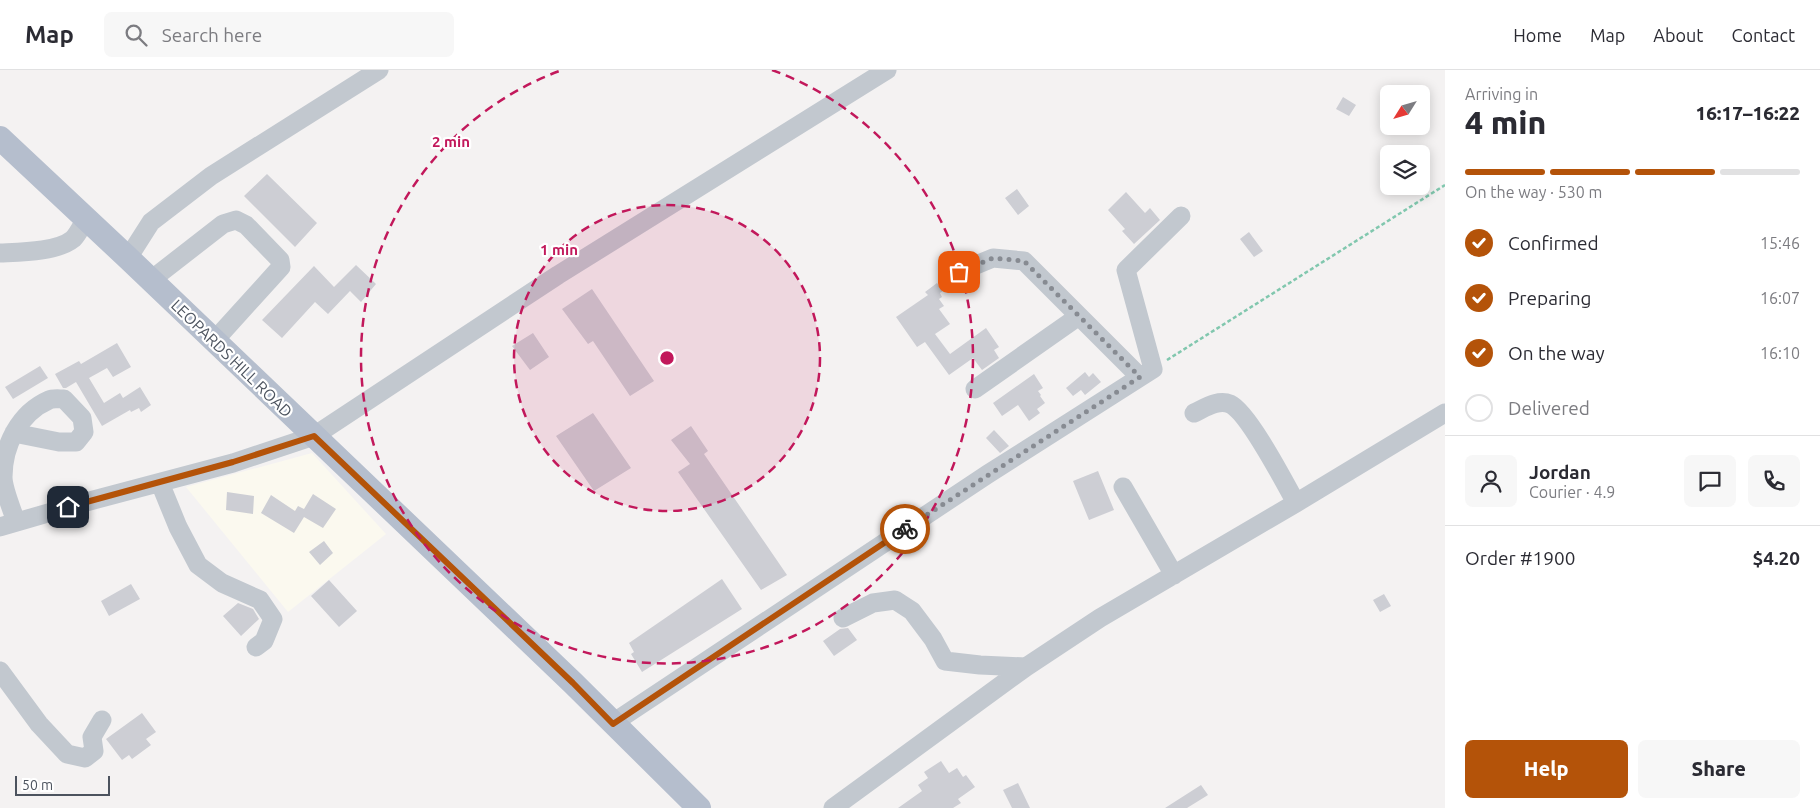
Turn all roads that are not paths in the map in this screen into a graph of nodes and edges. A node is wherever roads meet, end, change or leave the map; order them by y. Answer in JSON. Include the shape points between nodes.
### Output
{"nodes":[{"id":1,"x":379,"y":70,"type":"edge"},
{"id":2,"x":887,"y":70,"type":"edge"},
{"id":3,"x":0,"y":138,"type":"edge"},
{"id":4,"x":1181,"y":216,"type":"dead end"},
{"id":5,"x":86,"y":219,"type":"junction"},
{"id":6,"x":0,"y":253,"type":"edge"},
{"id":7,"x":128,"y":258,"type":"junction"},
{"id":8,"x":959,"y":272,"type":"dead end"},
{"id":9,"x":151,"y":280,"type":"junction"},
{"id":10,"x":1079,"y":316,"type":"junction"},
{"id":11,"x":214,"y":341,"type":"junction"},
{"id":12,"x":1146,"y":373,"type":"junction"},
{"id":13,"x":975,"y":389,"type":"dead end"},
{"id":14,"x":1194,"y":413,"type":"dead end"},
{"id":15,"x":1445,"y":413,"type":"edge"},
{"id":16,"x":14,"y":433,"type":"dead end"},
{"id":17,"x":314,"y":436,"type":"junction"},
{"id":18,"x":160,"y":483,"type":"junction"},
{"id":19,"x":1123,"y":487,"type":"dead end"},
{"id":20,"x":1296,"y":503,"type":"junction"},
{"id":21,"x":8,"y":525,"type":"edge"},
{"id":22,"x":1174,"y":575,"type":"junction"},
{"id":23,"x":843,"y":618,"type":"dead end"},
{"id":24,"x":256,"y":647,"type":"dead end"},
{"id":25,"x":1026,"y":667,"type":"junction"},
{"id":26,"x":0,"y":670,"type":"edge"},
{"id":27,"x":102,"y":720,"type":"dead end"},
{"id":28,"x":613,"y":724,"type":"junction"},
{"id":29,"x":699,"y":808,"type":"edge"},
{"id":30,"x":833,"y":808,"type":"edge"}],
"edges":[{"from":1,"to":7,"type":"street","via":[[211,176],[152,222]]},
{"from":2,"to":17,"type":"street","via":[[558,275]]},
{"from":3,"to":5,"type":"main road","name":"LEOPARDS HILL ROAD"},
{"from":4,"to":12,"type":"street","via":[[1126,270]]},
{"from":5,"to":6,"type":"street","via":[[74,238],[61,246]]},
{"from":5,"to":7,"type":"main road","name":"LEOPARDS HILL ROAD"},
{"from":7,"to":9,"type":"main road","name":"LEOPARDS HILL ROAD"},
{"from":8,"to":10,"type":"street","via":[[993,258],[1024,261]]},
{"from":9,"to":11,"type":"main road","name":"LEOPARDS HILL ROAD"},
{"from":9,"to":11,"type":"street","via":[[222,224],[236,220],[246,225],[280,260],[281,267]]},
{"from":10,"to":12,"type":"street"},
{"from":10,"to":13,"type":"street"},
{"from":11,"to":17,"type":"main road","name":"LEOPARDS HILL ROAD"},
{"from":12,"to":28,"type":"street","via":[[988,474]]},
{"from":14,"to":20,"type":"street","via":[[1217,403],[1231,404],[1246,419]]},
{"from":15,"to":20,"type":"street"},
{"from":16,"to":21,"type":"street","via":[[7,444],[3,478]]},
{"from":17,"to":18,"type":"street"},
{"from":17,"to":28,"type":"main road","name":"LEOPARDS HILL ROAD"},
{"from":18,"to":21,"type":"street"},
{"from":18,"to":24,"type":"street","via":[[198,565],[222,583],[260,600],[273,618],[264,641]]},
{"from":19,"to":22,"type":"street"},
{"from":20,"to":22,"type":"street"},
{"from":22,"to":25,"type":"street","via":[[1100,618]]},
{"from":23,"to":25,"type":"street","via":[[872,603],[895,600],[912,612],[945,662]]},
{"from":25,"to":30,"type":"street"},
{"from":26,"to":27,"type":"street","via":[[39,724],[67,754],[86,758],[94,750],[92,737]]},
{"from":28,"to":29,"type":"main road","name":"LEOPARDS HILL ROAD"}]}
